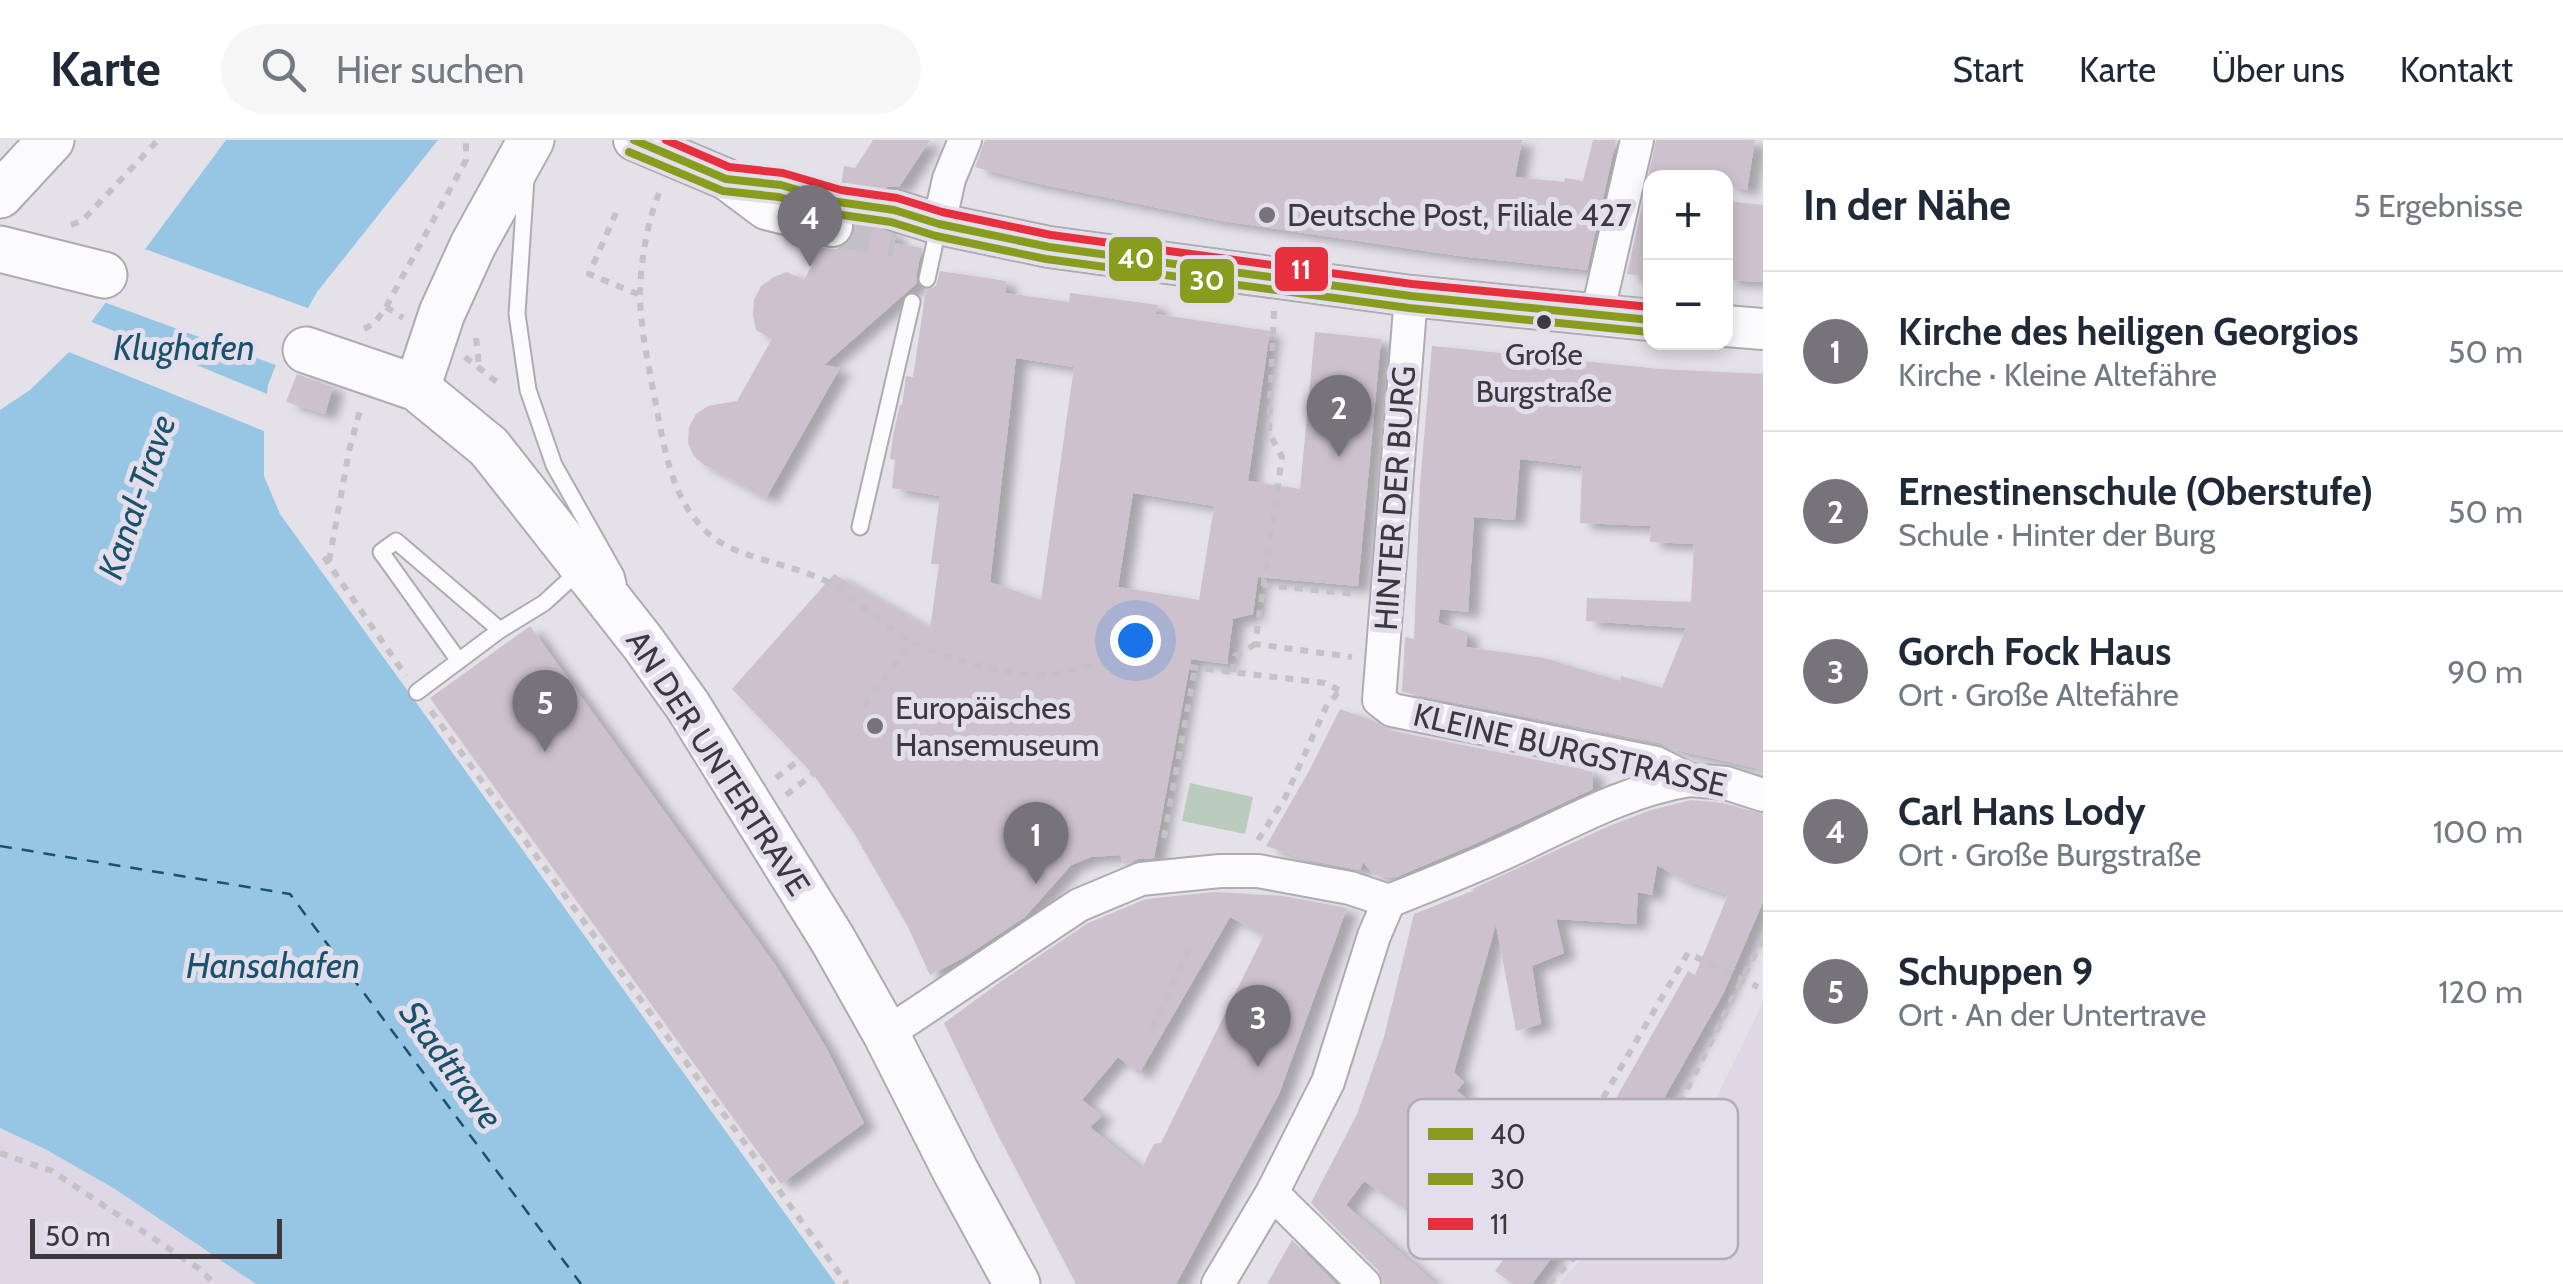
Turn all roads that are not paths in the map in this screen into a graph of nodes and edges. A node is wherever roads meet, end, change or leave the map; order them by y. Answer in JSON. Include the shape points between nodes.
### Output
{"nodes":[{"id":1,"x":50,"y":140,"type":"edge"},
{"id":2,"x":634,"y":140,"type":"edge"},
{"id":3,"x":965,"y":140,"type":"edge"},
{"id":4,"x":1637,"y":140,"type":"edge"},
{"id":5,"x":529,"y":144,"type":"edge"},
{"id":6,"x":672,"y":163,"type":"edge"},
{"id":7,"x":0,"y":195,"type":"edge"},
{"id":8,"x":835,"y":214,"type":"tunnel mouth"},
{"id":9,"x":895,"y":223,"type":"tunnel mouth"},
{"id":10,"x":939,"y":224,"type":"junction"},
{"id":11,"x":0,"y":249,"type":"edge"},
{"id":12,"x":104,"y":276,"type":"dead end"},
{"id":13,"x":927,"y":279,"type":"dead end"},
{"id":14,"x":1411,"y":296,"type":"junction"},
{"id":15,"x":912,"y":302,"type":"dead end"},
{"id":16,"x":1597,"y":315,"type":"junction"},
{"id":17,"x":1643,"y":319,"type":"edge"},
{"id":18,"x":1733,"y":327,"type":"edge"},
{"id":19,"x":1763,"y":330,"type":"edge"},
{"id":20,"x":306,"y":350,"type":"dead end"},
{"id":21,"x":417,"y":388,"type":"junction"},
{"id":22,"x":860,"y":527,"type":"dead end"},
{"id":23,"x":582,"y":568,"type":"junction"},
{"id":24,"x":626,"y":622,"type":"junction"},
{"id":25,"x":500,"y":630,"type":"junction"},
{"id":26,"x":459,"y":661,"type":"junction"},
{"id":27,"x":417,"y":692,"type":"road end"},
{"id":28,"x":1379,"y":700,"type":"joint"},
{"id":29,"x":1690,"y":780,"type":"junction"},
{"id":30,"x":1763,"y":795,"type":"edge"},
{"id":31,"x":1389,"y":901,"type":"junction"},
{"id":32,"x":886,"y":1034,"type":"junction"},
{"id":33,"x":1272,"y":1193,"type":"junction"},
{"id":34,"x":1017,"y":1284,"type":"edge"},
{"id":35,"x":1218,"y":1284,"type":"edge"},
{"id":36,"x":1364,"y":1284,"type":"edge"}],
"edges":[{"from":1,"to":7,"type":"main road"},
{"from":2,"to":6,"type":"street"},
{"from":3,"to":10,"type":"street"},
{"from":4,"to":16,"type":"street"},
{"from":5,"to":21,"type":"main road","via":[[473,245]]},
{"from":5,"to":24,"type":"lane","via":[[517,314],[528,390],[556,481],[616,574]]},
{"from":6,"to":8,"type":"street","via":[[726,179],[766,208]]},
{"from":9,"to":10,"type":"street"},
{"from":10,"to":13,"type":"lane"},
{"from":10,"to":14,"type":"street","via":[[1049,247]]},
{"from":11,"to":12,"type":"main road"},
{"from":14,"to":16,"type":"street"},
{"from":14,"to":28,"type":"street","name":"HINTER DER BURG"},
{"from":15,"to":22,"type":"lane"},
{"from":16,"to":17,"type":"street"},
{"from":18,"to":19,"type":"street"},
{"from":20,"to":21,"type":"main road","name":"AN DER UNTERTRAVE"},
{"from":21,"to":23,"type":"main road","name":"AN DER UNTERTRAVE","via":[[489,448]]},
{"from":23,"to":24,"type":"main road","name":"AN DER UNTERTRAVE"},
{"from":23,"to":25,"type":"lane"},
{"from":24,"to":32,"type":"main road","name":"AN DER UNTERTRAVE","via":[[708,737]]},
{"from":25,"to":26,"type":"lane"},
{"from":25,"to":26,"type":"lane","via":[[396,541],[382,552]]},
{"from":26,"to":27,"type":"lane"},
{"from":28,"to":29,"type":"street","name":"KLEINE BURGSTRASSE","via":[[1392,710],[1656,763]]},
{"from":29,"to":30,"type":"street","name":"KLEINE BURGSTRASSE"},
{"from":29,"to":31,"type":"street","via":[[1623,797]]},
{"from":31,"to":32,"type":"street","via":[[1258,871],[1141,879],[1079,905]]},
{"from":31,"to":33,"type":"street","via":[[1328,1082]]},
{"from":32,"to":34,"type":"main road","name":"AN DER UNTERTRAVE"},
{"from":33,"to":35,"type":"street"},
{"from":33,"to":36,"type":"street"}]}
